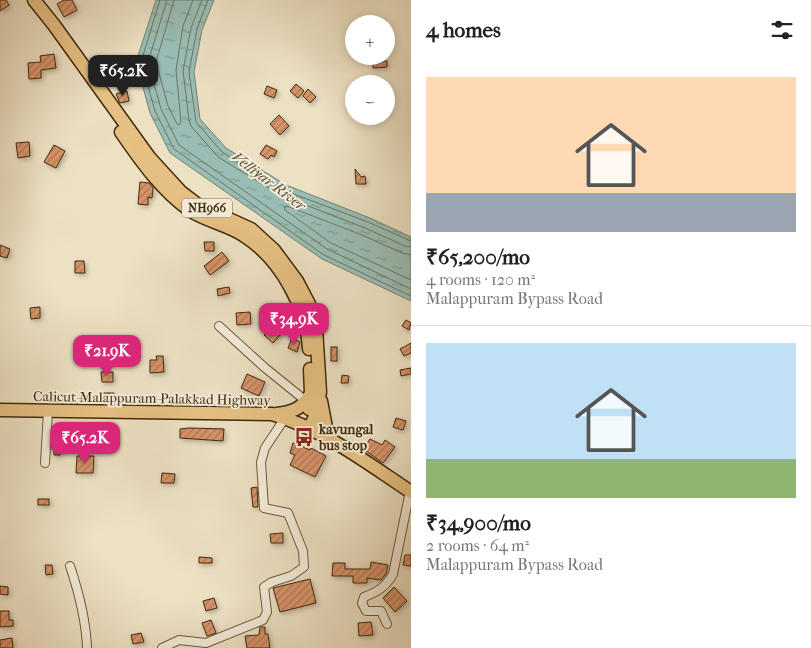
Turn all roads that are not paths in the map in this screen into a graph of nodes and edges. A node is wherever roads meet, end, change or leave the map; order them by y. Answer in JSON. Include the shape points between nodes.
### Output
{"nodes":[{"id":1,"x":24,"y":0,"type":"edge"},
{"id":2,"x":34,"y":0,"type":"edge"},
{"id":3,"x":220,"y":326,"type":"dead end"},
{"id":4,"x":312,"y":395,"type":"junction"},
{"id":5,"x":0,"y":410,"type":"edge"},
{"id":6,"x":48,"y":411,"type":"junction"},
{"id":7,"x":278,"y":416,"type":"junction"},
{"id":8,"x":305,"y":426,"type":"junction"},
{"id":9,"x":328,"y":438,"type":"junction"},
{"id":10,"x":45,"y":463,"type":"dead end"},
{"id":11,"x":411,"y":492,"type":"edge"},
{"id":12,"x":70,"y":566,"type":"dead end"},
{"id":13,"x":386,"y":624,"type":"dead end"},
{"id":14,"x":87,"y":648,"type":"edge"},
{"id":15,"x":162,"y":648,"type":"edge"}],
"edges":[{"from":1,"to":4,"type":"highway","number":"NH966","via":[[142,163],[175,198],[194,212],[246,236],[268,256],[301,307],[309,341]]},
{"from":2,"to":4,"type":"highway","number":"NH966","via":[[149,157],[181,192],[198,205],[251,229],[274,250],[297,281],[316,328]]},
{"from":3,"to":4,"type":"street","via":[[264,367]]},
{"from":4,"to":7,"type":"highway","via":[[293,412]]},
{"from":4,"to":8,"type":"highway","number":"NH966"},
{"from":4,"to":9,"type":"highway","number":"NH966"},
{"from":5,"to":6,"type":"highway","name":"Calicut-Malappuram-Palakkad Highway"},
{"from":6,"to":7,"type":"highway","name":"Calicut-Malappuram-Palakkad Highway"},
{"from":6,"to":10,"type":"street"},
{"from":7,"to":8,"type":"highway","name":"Calicut-Malappuram-Palakkad Highway"},
{"from":7,"to":15,"type":"street","via":[[261,462],[264,508],[288,513],[303,551],[304,567],[291,576],[264,586],[267,612],[263,620],[206,643],[179,640]]},
{"from":8,"to":9,"type":"highway","name":"Calicut-Malappuram-Palakkad Highway"},
{"from":9,"to":11,"type":"highway","name":"Calicut-Malappuram-Palakkad Highway"},
{"from":11,"to":13,"type":"street","via":[[393,574],[388,584],[364,597],[362,603],[366,611],[381,611]]},
{"from":12,"to":14,"type":"street","via":[[80,596]]}]}
